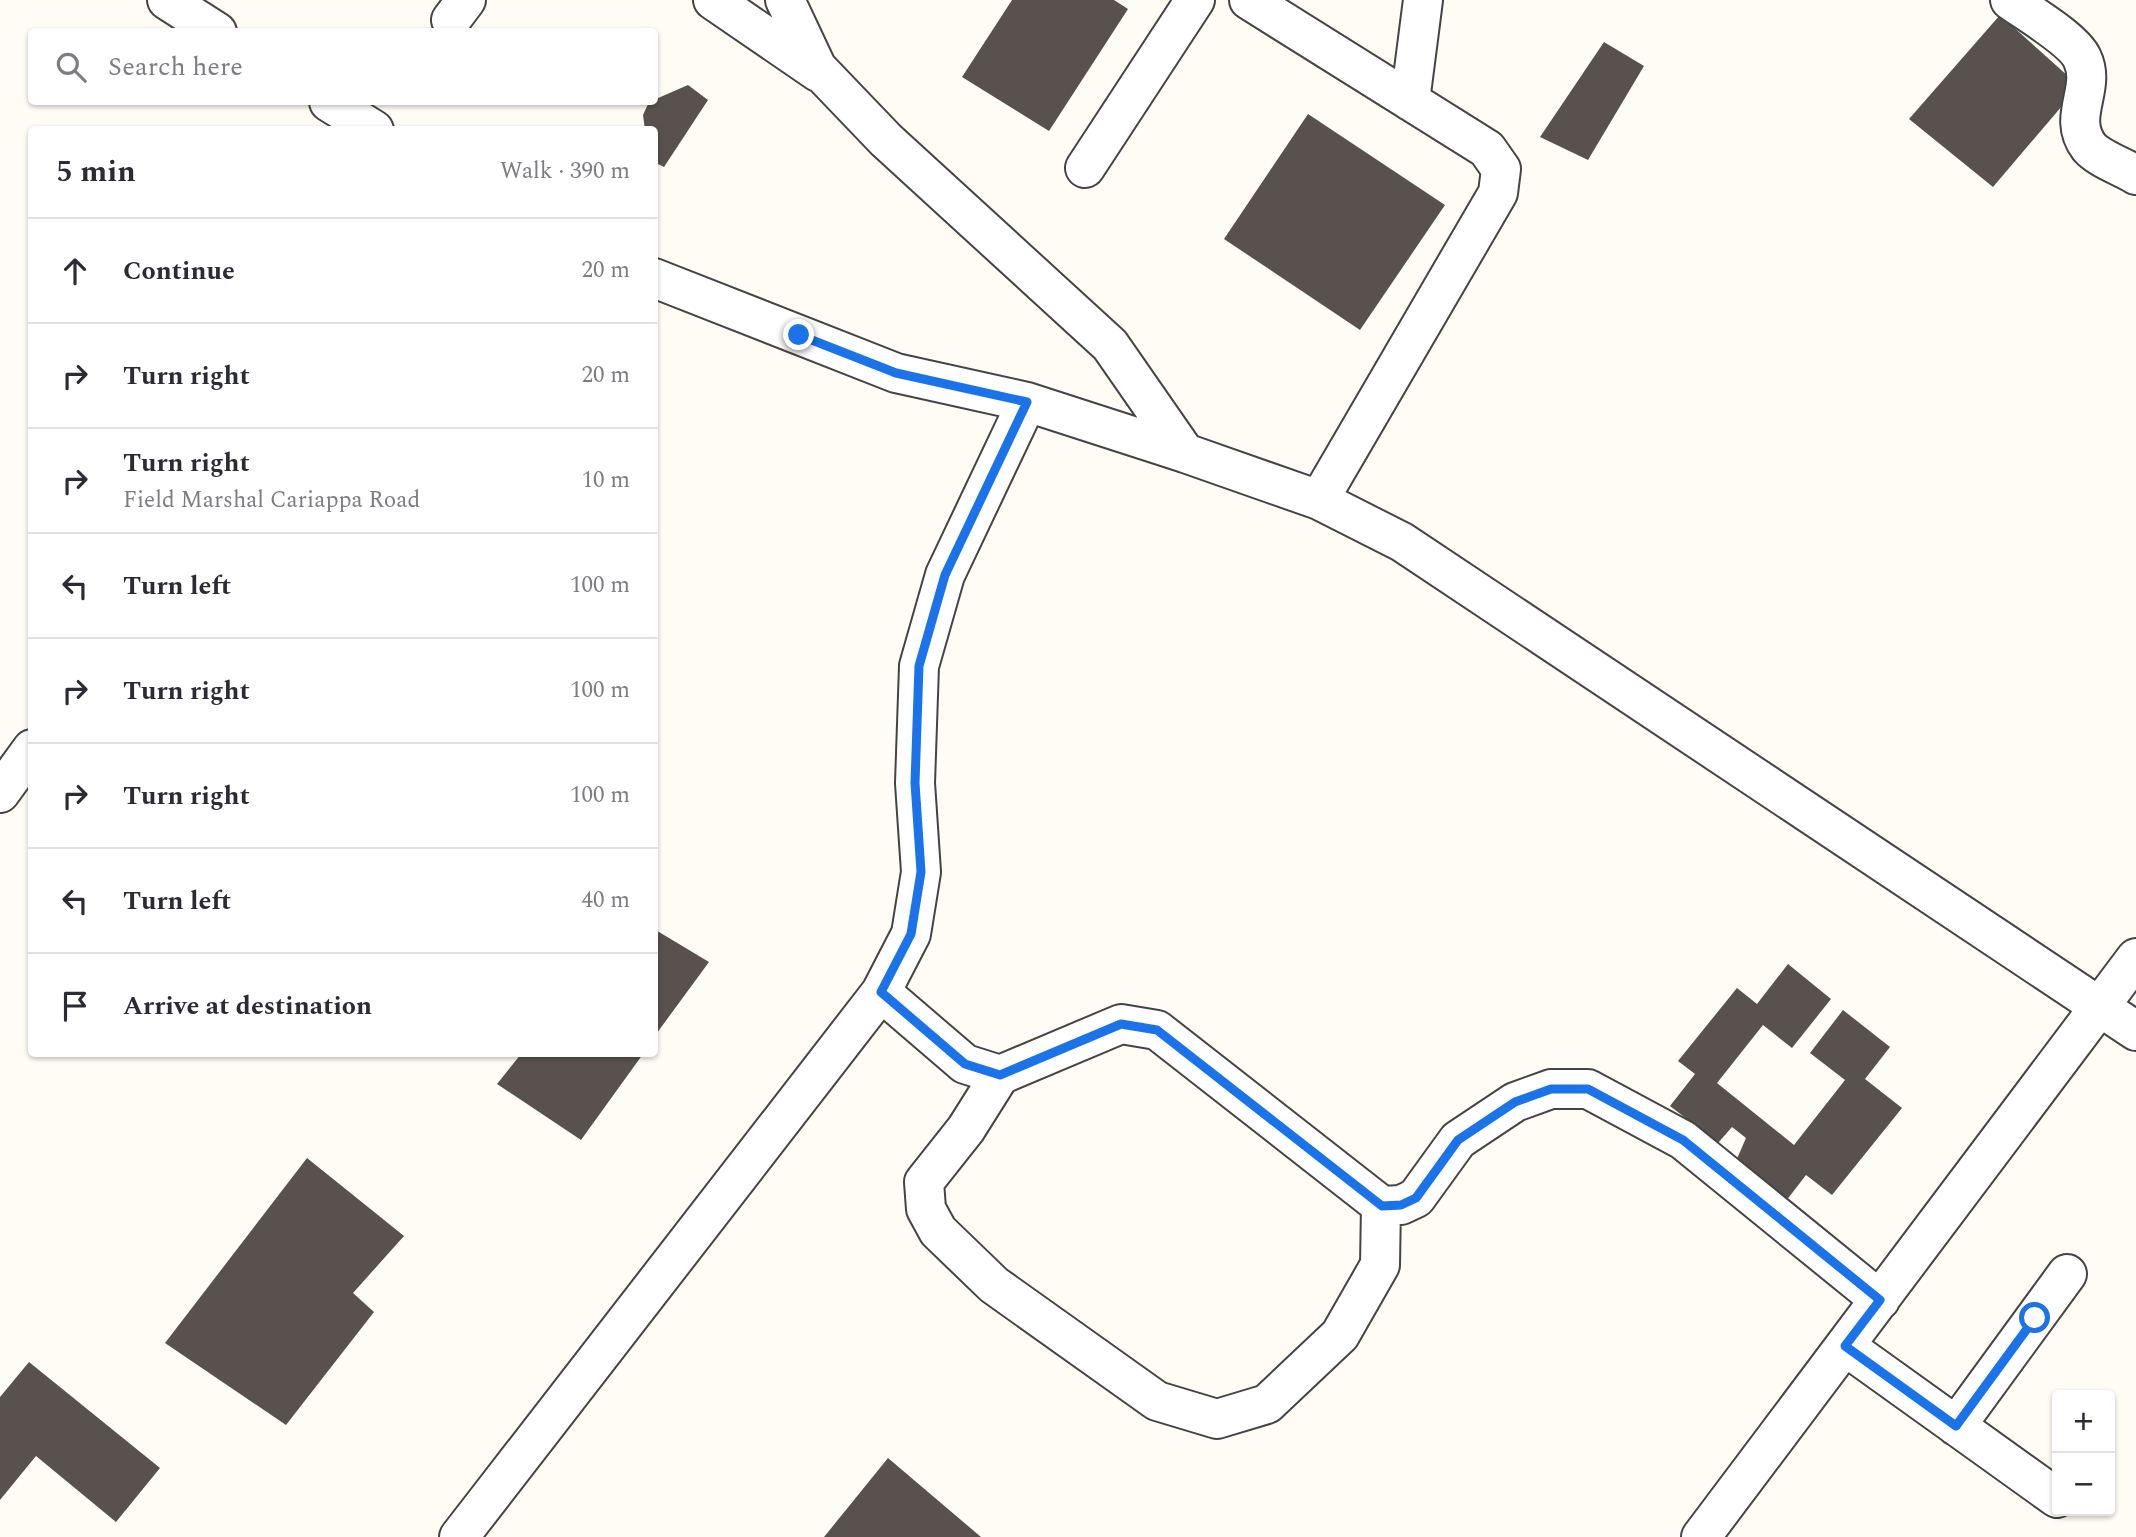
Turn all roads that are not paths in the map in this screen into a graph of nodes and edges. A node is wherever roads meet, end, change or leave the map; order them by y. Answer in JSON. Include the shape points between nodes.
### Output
{"nodes":[{"id":1,"x":167,"y":0,"type":"edge"},
{"id":2,"x":713,"y":0,"type":"edge"},
{"id":3,"x":785,"y":0,"type":"edge"},
{"id":4,"x":1195,"y":0,"type":"edge"},
{"id":5,"x":1250,"y":0,"type":"edge"},
{"id":6,"x":1423,"y":0,"type":"edge"},
{"id":7,"x":2010,"y":0,"type":"edge"},
{"id":8,"x":211,"y":28,"type":"edge"},
{"id":9,"x":828,"y":79,"type":"junction"},
{"id":10,"x":1410,"y":101,"type":"junction"},
{"id":11,"x":334,"y":105,"type":"edge"},
{"id":12,"x":368,"y":126,"type":"edge"},
{"id":13,"x":1085,"y":168,"type":"dead end"},
{"id":14,"x":2136,"y":175,"type":"edge"},
{"id":15,"x":658,"y":280,"type":"edge"},
{"id":16,"x":1027,"y":402,"type":"junction"},
{"id":17,"x":1185,"y":453,"type":"junction"},
{"id":18,"x":1319,"y":500,"type":"junction"},
{"id":19,"x":28,"y":755,"type":"edge"},
{"id":20,"x":0,"y":793,"type":"edge"},
{"id":21,"x":2136,"y":958,"type":"edge"},
{"id":22,"x":881,"y":992,"type":"junction"},
{"id":23,"x":2102,"y":1006,"type":"junction"},
{"id":24,"x":2136,"y":1031,"type":"edge"},
{"id":25,"x":1000,"y":1075,"type":"junction"},
{"id":26,"x":1381,"y":1205,"type":"junction"},
{"id":27,"x":2067,"y":1274,"type":"dead end"},
{"id":28,"x":1880,"y":1300,"type":"junction"},
{"id":29,"x":1845,"y":1346,"type":"junction"},
{"id":30,"x":1956,"y":1426,"type":"junction"},
{"id":31,"x":2052,"y":1494,"type":"edge"},
{"id":32,"x":459,"y":1537,"type":"edge"},
{"id":33,"x":1701,"y":1537,"type":"edge"}],
"edges":[{"from":1,"to":8,"type":"street"},
{"from":2,"to":9,"type":"street"},
{"from":3,"to":9,"type":"street","via":[[817,68]]},
{"from":4,"to":13,"type":"street"},
{"from":5,"to":10,"type":"street"},
{"from":6,"to":10,"type":"street"},
{"from":7,"to":14,"type":"street","via":[[2082,57],[2088,81],[2078,118],[2090,148]]},
{"from":9,"to":17,"type":"street","via":[[886,140],[1110,345]]},
{"from":10,"to":18,"type":"street","via":[[1487,149],[1501,169],[1498,193]]},
{"from":11,"to":12,"type":"street"},
{"from":15,"to":16,"type":"street","via":[[896,373]]},
{"from":16,"to":17,"type":"street"},
{"from":16,"to":22,"type":"street","via":[[945,575],[919,666],[915,783],[921,872],[911,934]]},
{"from":17,"to":18,"type":"street"},
{"from":18,"to":23,"type":"street","via":[[1402,541]]},
{"from":19,"to":20,"type":"street"},
{"from":21,"to":23,"type":"street"},
{"from":22,"to":25,"type":"street","via":[[965,1064]]},
{"from":22,"to":32,"type":"street"},
{"from":23,"to":24,"type":"street"},
{"from":23,"to":28,"type":"street"},
{"from":25,"to":26,"type":"street","via":[[1121,1024],[1157,1030]]},
{"from":25,"to":26,"type":"street","via":[[966,1129],[924,1182],[926,1209],[937,1231],[994,1285],[1157,1401],[1217,1419],[1267,1404],[1340,1335],[1380,1265]]},
{"from":26,"to":28,"type":"street","via":[[1401,1205],[1416,1198],[1458,1140],[1515,1102],[1551,1089],[1588,1089],[1683,1140]]},
{"from":27,"to":30,"type":"street"},
{"from":28,"to":29,"type":"street"},
{"from":29,"to":30,"type":"street"},
{"from":29,"to":33,"type":"street"},
{"from":30,"to":31,"type":"street"}]}
